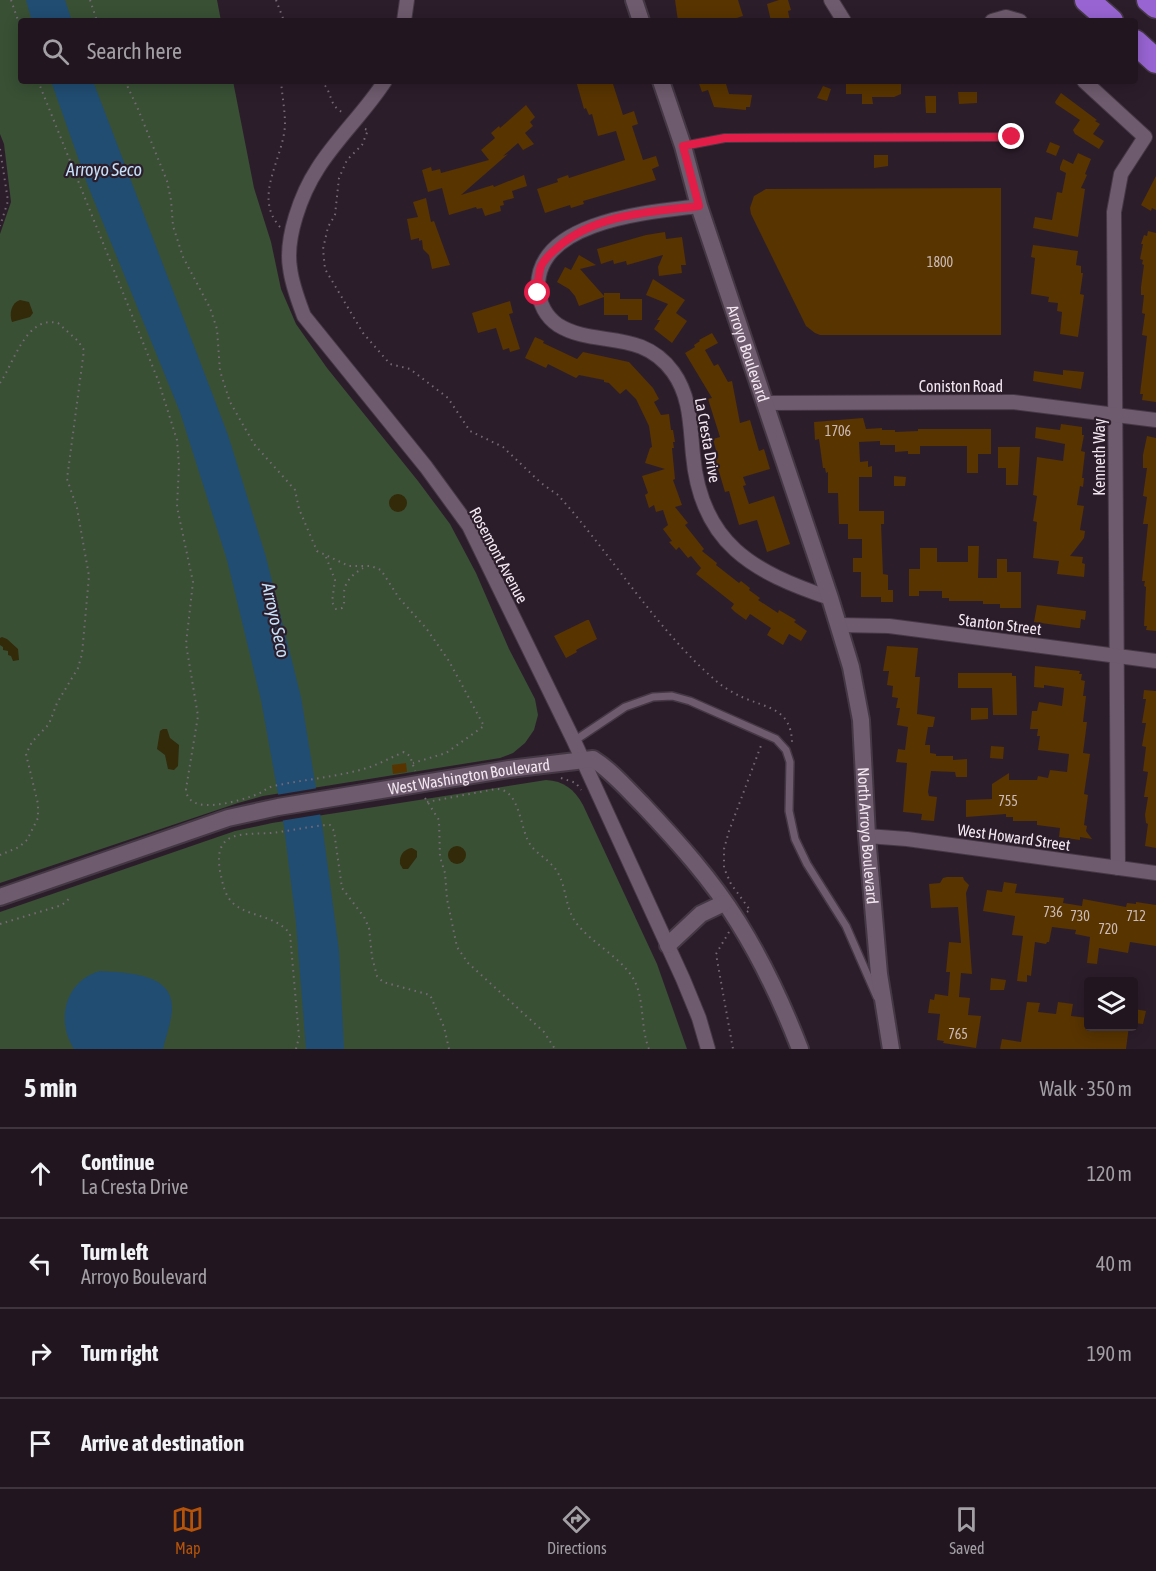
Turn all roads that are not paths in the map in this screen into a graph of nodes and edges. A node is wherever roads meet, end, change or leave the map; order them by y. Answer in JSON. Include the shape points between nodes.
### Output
{"nodes":[{"id":1,"x":407,"y":0,"type":"edge"},
{"id":2,"x":633,"y":0,"type":"edge"},
{"id":3,"x":831,"y":0,"type":"edge"},
{"id":4,"x":1087,"y":0,"type":"edge"},
{"id":5,"x":1149,"y":0,"type":"edge"},
{"id":6,"x":1156,"y":6,"type":"edge"},
{"id":7,"x":404,"y":18,"type":"edge"},
{"id":8,"x":640,"y":18,"type":"edge"},
{"id":9,"x":842,"y":18,"type":"edge"},
{"id":10,"x":1108,"y":18,"type":"edge"},
{"id":11,"x":1138,"y":45,"type":"edge"},
{"id":12,"x":1156,"y":61,"type":"edge"},
{"id":13,"x":382,"y":84,"type":"edge"},
{"id":14,"x":662,"y":84,"type":"edge"},
{"id":15,"x":1087,"y":84,"type":"edge"},
{"id":16,"x":1012,"y":137,"type":"dead end"},
{"id":17,"x":683,"y":146,"type":"junction"},
{"id":18,"x":699,"y":206,"type":"junction"},
{"id":19,"x":764,"y":403,"type":"junction"},
{"id":20,"x":1116,"y":415,"type":"junction"},
{"id":21,"x":1156,"y":420,"type":"edge"},
{"id":22,"x":830,"y":598,"type":"junction"},
{"id":23,"x":839,"y":625,"type":"junction"},
{"id":24,"x":1117,"y":656,"type":"junction"},
{"id":25,"x":1156,"y":661,"type":"edge"},
{"id":26,"x":574,"y":741,"type":"junction"},
{"id":27,"x":582,"y":759,"type":"junction"},
{"id":28,"x":867,"y":836,"type":"junction"},
{"id":29,"x":1118,"y":867,"type":"junction"},
{"id":30,"x":1156,"y":873,"type":"edge"},
{"id":31,"x":0,"y":897,"type":"edge"},
{"id":32,"x":724,"y":903,"type":"junction"},
{"id":33,"x":668,"y":945,"type":"junction"},
{"id":34,"x":885,"y":1013,"type":"junction"},
{"id":35,"x":708,"y":1049,"type":"edge"},
{"id":36,"x":800,"y":1049,"type":"edge"},
{"id":37,"x":891,"y":1049,"type":"edge"}],
"edges":[{"from":1,"to":7,"type":"street"},
{"from":2,"to":8,"type":"street"},
{"from":3,"to":9,"type":"street"},
{"from":4,"to":10,"type":"highway"},
{"from":5,"to":6,"type":"highway"},
{"from":11,"to":12,"type":"highway"},
{"from":13,"to":26,"type":"street","name":"Rosemont Avenue","via":[[317,168],[301,202],[289,250],[294,289],[304,316],[426,466],[469,526]]},
{"from":14,"to":17,"type":"street","name":"Arroyo Boulevard"},
{"from":15,"to":20,"type":"street","name":"Kenneth Way","via":[[1145,138],[1121,174],[1113,212]]},
{"from":16,"to":17,"type":"lane","via":[[725,138]]},
{"from":17,"to":18,"type":"street","name":"Arroyo Boulevard"},
{"from":18,"to":19,"type":"street","name":"Arroyo Boulevard"},
{"from":18,"to":22,"type":"street","name":"La Cresta Drive","via":[[618,218],[575,234],[541,266],[538,293],[542,307],[549,318],[576,333],[630,343],[662,359],[673,371],[686,398],[697,483],[717,530],[748,562],[785,582]]},
{"from":19,"to":20,"type":"street","name":"Coniston Road","via":[[1013,402]]},
{"from":19,"to":22,"type":"street","name":"Arroyo Boulevard"},
{"from":20,"to":21,"type":"street","name":"Coniston Road"},
{"from":20,"to":24,"type":"street","name":"Kenneth Way"},
{"from":22,"to":23,"type":"street","name":"Arroyo Boulevard"},
{"from":23,"to":24,"type":"street","name":"Stanton Street","via":[[889,626]]},
{"from":23,"to":28,"type":"street","name":"North Arroyo Boulevard","via":[[861,720]]},
{"from":24,"to":25,"type":"street","name":"Stanton Street"},
{"from":24,"to":29,"type":"street","name":"Kenneth Way"},
{"from":26,"to":27,"type":"street","name":"Rosemont Avenue"},
{"from":26,"to":34,"type":"lane","via":[[626,707],[653,697],[672,696],[776,739],[790,762],[789,811],[795,839],[846,926]]},
{"from":27,"to":31,"type":"street","name":"West Washington Boulevard","via":[[228,818]]},
{"from":27,"to":32,"type":"street","via":[[593,759],[617,779],[692,859]]},
{"from":27,"to":33,"type":"street","name":"Rosemont Avenue"},
{"from":28,"to":29,"type":"street","name":"West Howard Street"},
{"from":28,"to":34,"type":"street","name":"North Arroyo Boulevard"},
{"from":29,"to":30,"type":"street","name":"West Howard Street"},
{"from":32,"to":33,"type":"street","via":[[701,914]]},
{"from":32,"to":36,"type":"street","via":[[773,985]]},
{"from":33,"to":35,"type":"street","name":"Rosemont Avenue"},
{"from":34,"to":37,"type":"street","name":"North Arroyo Boulevard"}]}
